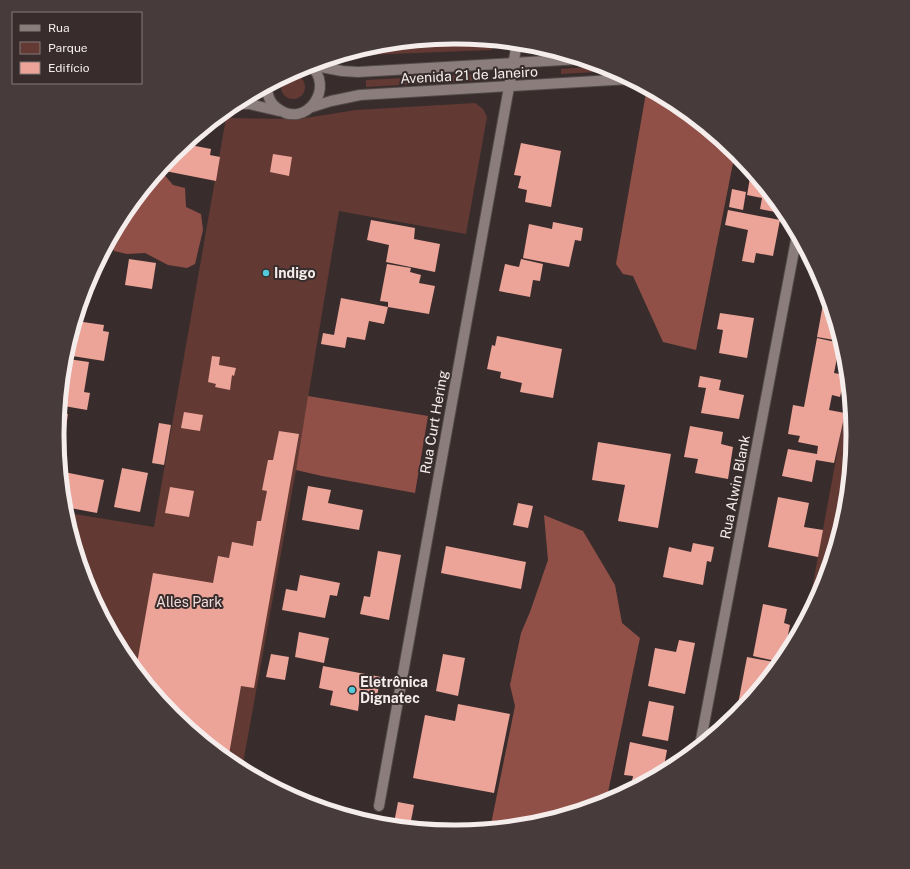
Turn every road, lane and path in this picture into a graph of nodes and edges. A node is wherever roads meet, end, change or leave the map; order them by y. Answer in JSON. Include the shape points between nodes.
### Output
{"nodes":[{"id":1,"x":517,"y":49,"type":"edge"},
{"id":2,"x":566,"y":60,"type":"edge"},
{"id":3,"x":514,"y":64,"type":"junction"},
{"id":4,"x":323,"y":67,"type":"edge"},
{"id":5,"x":314,"y":71,"type":"edge"},
{"id":6,"x":618,"y":80,"type":"edge"},
{"id":7,"x":510,"y":87,"type":"junction"},
{"id":8,"x":268,"y":92,"type":"edge"},
{"id":9,"x":247,"y":104,"type":"edge"},
{"id":10,"x":312,"y":107,"type":"junction"},
{"id":11,"x":281,"y":111,"type":"junction"},
{"id":12,"x":795,"y":243,"type":"edge"},
{"id":13,"x":702,"y":737,"type":"edge"},
{"id":14,"x":379,"y":806,"type":"dead end"}],
"edges":[{"from":1,"to":3,"type":"street","name":"Rua Curt Hering"},
{"from":2,"to":3,"type":"street","name":"Avenida 21 de Janeiro"},
{"from":3,"to":4,"type":"street","name":"Avenida 21 de Janeiro","via":[[358,72]]},
{"from":3,"to":7,"type":"street","name":"Rua Curt Hering"},
{"from":5,"to":10,"type":"street","via":[[320,83],[320,92]]},
{"from":6,"to":7,"type":"street","name":"Avenida 21 de Janeiro"},
{"from":7,"to":10,"type":"street","name":"Avenida 21 de Janeiro","via":[[360,95]]},
{"from":7,"to":14,"type":"street","name":"Rua Curt Hering"},
{"from":8,"to":11,"type":"street","via":[[269,100]]},
{"from":9,"to":11,"type":"street"},
{"from":10,"to":11,"type":"street","name":"Avenida 21 de Janeiro","via":[[298,114]]},
{"from":12,"to":13,"type":"street","name":"Rua Alwin Blank"}]}
